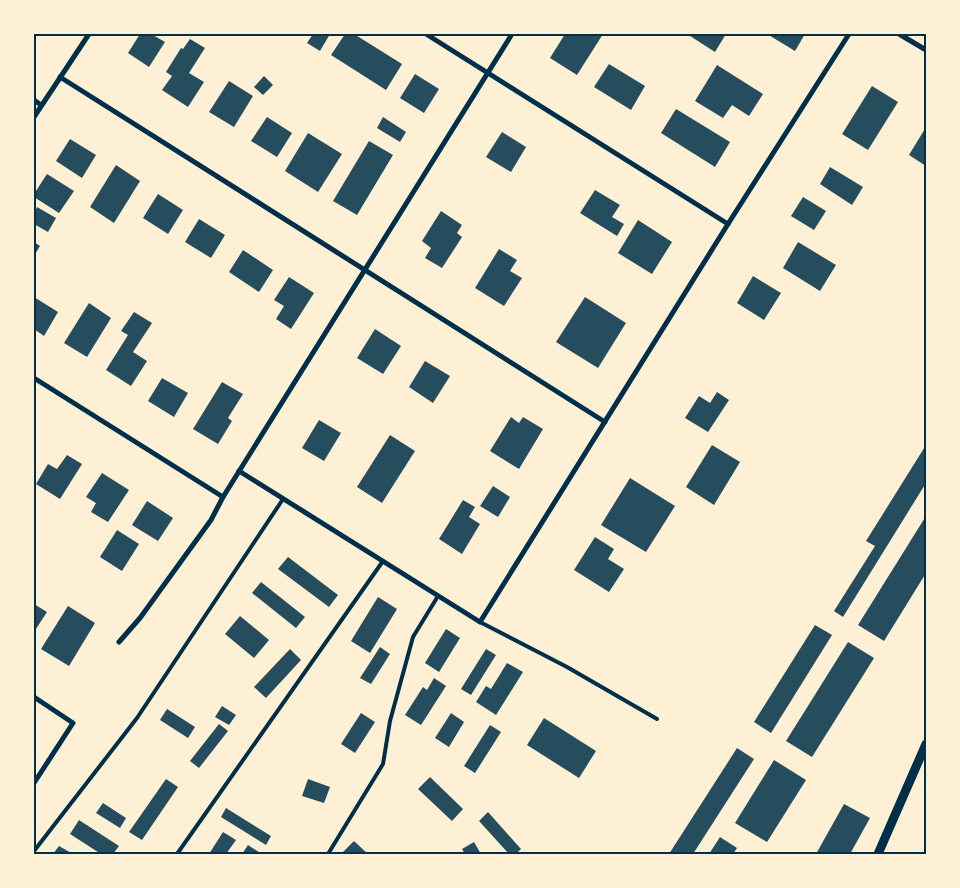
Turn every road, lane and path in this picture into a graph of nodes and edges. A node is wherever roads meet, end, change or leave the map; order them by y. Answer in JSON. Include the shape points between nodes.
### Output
{"nodes":[{"id":1,"x":89,"y":34,"type":"edge"},
{"id":2,"x":426,"y":34,"type":"edge"},
{"id":3,"x":512,"y":34,"type":"edge"},
{"id":4,"x":849,"y":34,"type":"edge"},
{"id":5,"x":900,"y":34,"type":"edge"},
{"id":6,"x":926,"y":50,"type":"edge"},
{"id":7,"x":487,"y":72,"type":"junction"},
{"id":8,"x":60,"y":78,"type":"junction"},
{"id":9,"x":34,"y":100,"type":"edge"},
{"id":10,"x":41,"y":105,"type":"junction"},
{"id":11,"x":34,"y":118,"type":"edge"},
{"id":12,"x":728,"y":224,"type":"junction"},
{"id":13,"x":365,"y":271,"type":"junction"},
{"id":14,"x":34,"y":378,"type":"edge"},
{"id":15,"x":605,"y":422,"type":"junction"},
{"id":16,"x":239,"y":471,"type":"junction"},
{"id":17,"x":223,"y":496,"type":"junction"},
{"id":18,"x":283,"y":499,"type":"junction"},
{"id":19,"x":383,"y":561,"type":"junction"},
{"id":20,"x":438,"y":596,"type":"junction"},
{"id":21,"x":480,"y":622,"type":"junction"},
{"id":22,"x":119,"y":642,"type":"dead end"},
{"id":23,"x":34,"y":697,"type":"edge"},
{"id":24,"x":657,"y":719,"type":"dead end"},
{"id":25,"x":926,"y":744,"type":"edge"},
{"id":26,"x":34,"y":784,"type":"edge"},
{"id":27,"x":34,"y":852,"type":"edge"},
{"id":28,"x":177,"y":854,"type":"edge"},
{"id":29,"x":328,"y":854,"type":"edge"},
{"id":30,"x":878,"y":854,"type":"edge"}],
"edges":[{"from":1,"to":8,"type":"street"},
{"from":2,"to":7,"type":"street"},
{"from":3,"to":7,"type":"street"},
{"from":4,"to":12,"type":"street"},
{"from":5,"to":6,"type":"street"},
{"from":7,"to":12,"type":"street"},
{"from":7,"to":13,"type":"street"},
{"from":8,"to":10,"type":"street"},
{"from":8,"to":13,"type":"street"},
{"from":9,"to":10,"type":"street"},
{"from":10,"to":11,"type":"street"},
{"from":12,"to":15,"type":"street"},
{"from":13,"to":15,"type":"street"},
{"from":13,"to":16,"type":"street"},
{"from":14,"to":17,"type":"street"},
{"from":15,"to":21,"type":"street"},
{"from":16,"to":17,"type":"street"},
{"from":16,"to":18,"type":"street"},
{"from":17,"to":22,"type":"street","via":[[211,520]]},
{"from":18,"to":19,"type":"street"},
{"from":18,"to":27,"type":"lane","via":[[137,718]]},
{"from":19,"to":20,"type":"street"},
{"from":19,"to":28,"type":"lane"},
{"from":20,"to":21,"type":"street"},
{"from":20,"to":29,"type":"lane","via":[[413,637],[382,764]]},
{"from":21,"to":24,"type":"lane"},
{"from":23,"to":26,"type":"street","via":[[73,723]]},
{"from":25,"to":30,"type":"street"}]}
